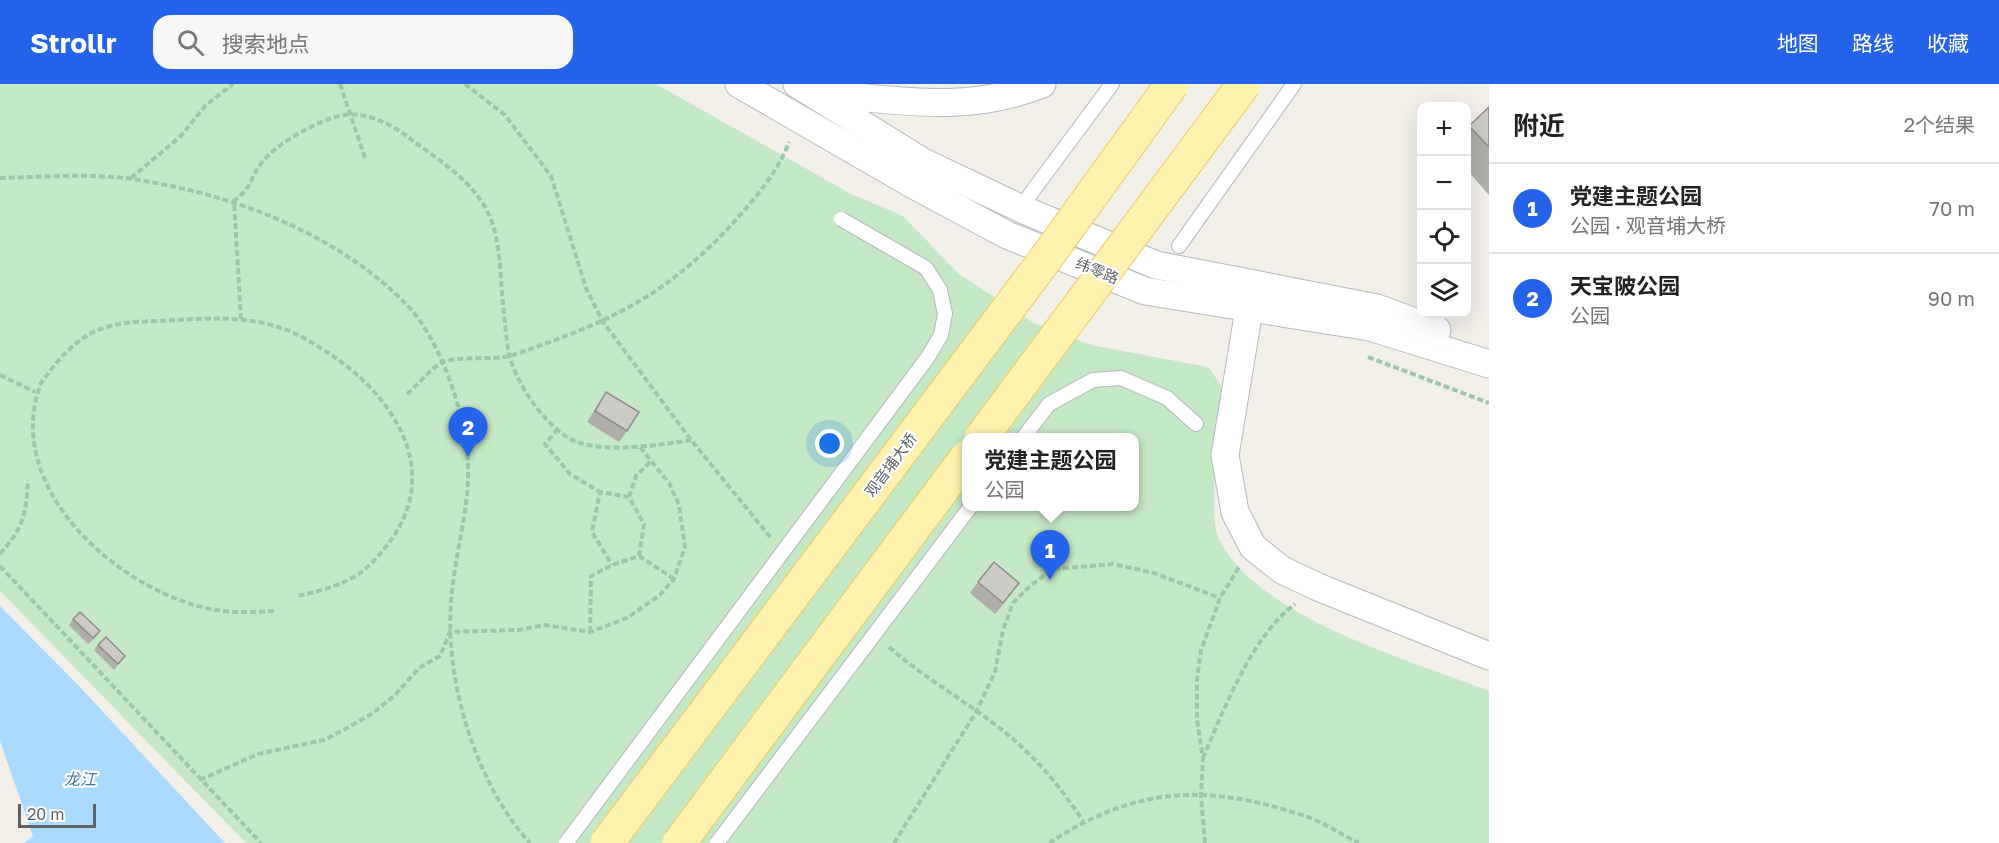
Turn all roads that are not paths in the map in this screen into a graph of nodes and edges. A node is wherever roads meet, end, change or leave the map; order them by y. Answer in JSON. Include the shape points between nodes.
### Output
{"nodes":[{"id":1,"x":739,"y":84,"type":"edge"},
{"id":2,"x":1042,"y":84,"type":"edge"},
{"id":3,"x":1112,"y":84,"type":"edge"},
{"id":4,"x":1172,"y":84,"type":"edge"},
{"id":5,"x":1244,"y":84,"type":"edge"},
{"id":6,"x":1294,"y":84,"type":"edge"},
{"id":7,"x":806,"y":89,"type":"edge"},
{"id":8,"x":1029,"y":196,"type":"dead end"},
{"id":9,"x":841,"y":219,"type":"dead end"},
{"id":10,"x":1179,"y":246,"type":"dead end"},
{"id":11,"x":1247,"y":322,"type":"dead end"},
{"id":12,"x":1489,"y":349,"type":"edge"},
{"id":13,"x":1489,"y":364,"type":"edge"},
{"id":14,"x":1196,"y":424,"type":"dead end"},
{"id":15,"x":985,"y":433,"type":"edge"},
{"id":16,"x":1027,"y":433,"type":"edge"},
{"id":17,"x":962,"y":463,"type":"edge"},
{"id":18,"x":968,"y":511,"type":"edge"},
{"id":19,"x":1489,"y":656,"type":"edge"},
{"id":20,"x":566,"y":843,"type":"edge"},
{"id":21,"x":607,"y":843,"type":"edge"},
{"id":22,"x":679,"y":843,"type":"edge"},
{"id":23,"x":717,"y":843,"type":"edge"}],
"edges":[{"from":1,"to":13,"type":"street","name":"纬零路","via":[[1007,235],[1145,291],[1370,327]]},
{"from":2,"to":7,"type":"street","via":[[985,101],[920,104]]},
{"from":3,"to":8,"type":"lane"},
{"from":4,"to":21,"type":"main road","name":"观音埔大桥","bridge":true},
{"from":5,"to":15,"type":"main road","bridge":true},
{"from":6,"to":10,"type":"lane"},
{"from":7,"to":12,"type":"street","name":"纬零路","via":[[923,162],[1024,210],[1156,265],[1377,308]]},
{"from":9,"to":20,"type":"lane","bridge":true,"via":[[926,268],[940,290],[945,314],[941,335]]},
{"from":11,"to":19,"type":"street","via":[[1225,455],[1236,512],[1253,547],[1282,570],[1317,587]]},
{"from":14,"to":16,"type":"lane","via":[[1167,398],[1121,378],[1093,380],[1049,404]]},
{"from":17,"to":22,"type":"main road","bridge":true},
{"from":18,"to":23,"type":"lane","bridge":true}]}
